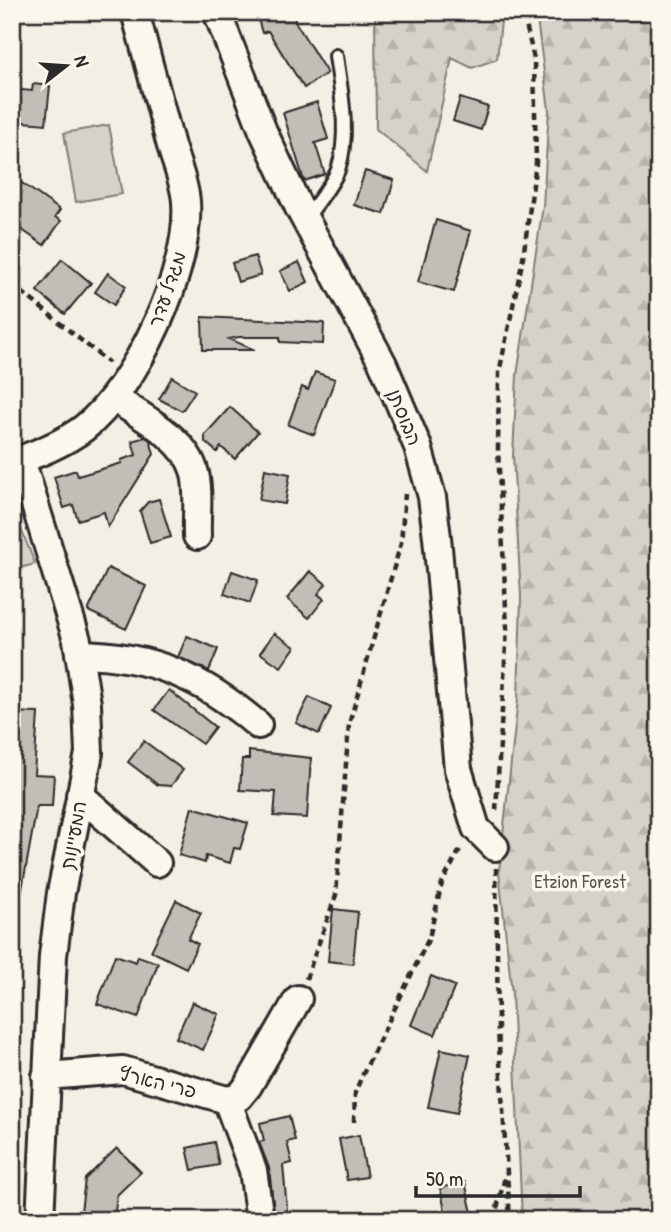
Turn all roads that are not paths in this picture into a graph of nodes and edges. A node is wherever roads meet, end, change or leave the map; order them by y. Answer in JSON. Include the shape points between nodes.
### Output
{"nodes":[{"id":1,"x":135,"y":12,"type":"edge"},
{"id":2,"x":217,"y":12,"type":"edge"},
{"id":3,"x":336,"y":56,"type":"dead end"},
{"id":4,"x":305,"y":220,"type":"junction"},
{"id":5,"x":121,"y":388,"type":"junction"},
{"id":6,"x":16,"y":461,"type":"edge"},
{"id":7,"x":197,"y":536,"type":"dead end"},
{"id":8,"x":79,"y":654,"type":"junction"},
{"id":9,"x":258,"y":725,"type":"dead end"},
{"id":10,"x":80,"y":795,"type":"junction"},
{"id":11,"x":495,"y":847,"type":"road end"},
{"id":12,"x":157,"y":863,"type":"dead end"},
{"id":13,"x":298,"y":999,"type":"road end"},
{"id":14,"x":46,"y":1076,"type":"junction"},
{"id":15,"x":227,"y":1100,"type":"junction"},
{"id":16,"x":40,"y":1220,"type":"edge"},
{"id":17,"x":260,"y":1220,"type":"edge"}],
"edges":[{"from":1,"to":5,"type":"street","name":"מגדל עדר","via":[[186,201],[175,277],[143,354]]},
{"from":2,"to":4,"type":"street","name":"הבוסתן","via":[[263,131]]},
{"from":3,"to":4,"type":"lane","via":[[343,106],[338,171]]},
{"from":4,"to":11,"type":"street","name":"הבוסתן","via":[[383,364],[418,447],[437,537],[458,769],[476,828]]},
{"from":5,"to":6,"type":"street","name":"מגדל עדר","via":[[83,428]]},
{"from":5,"to":7,"type":"street","via":[[187,455],[194,471]]},
{"from":6,"to":8,"type":"street","name":"המעיינות","via":[[61,582]]},
{"from":8,"to":9,"type":"street","via":[[181,671],[222,694]]},
{"from":8,"to":10,"type":"street","name":"המעיינות","via":[[89,753]]},
{"from":10,"to":12,"type":"street"},
{"from":10,"to":14,"type":"street","name":"המעיינות","via":[[53,956]]},
{"from":13,"to":15,"type":"street","via":[[247,1086],[239,1097]]},
{"from":14,"to":15,"type":"street","name":"פרי הארץ","via":[[123,1070]]},
{"from":14,"to":16,"type":"street","name":"המעיינות"},
{"from":15,"to":17,"type":"street","via":[[253,1170]]}]}
